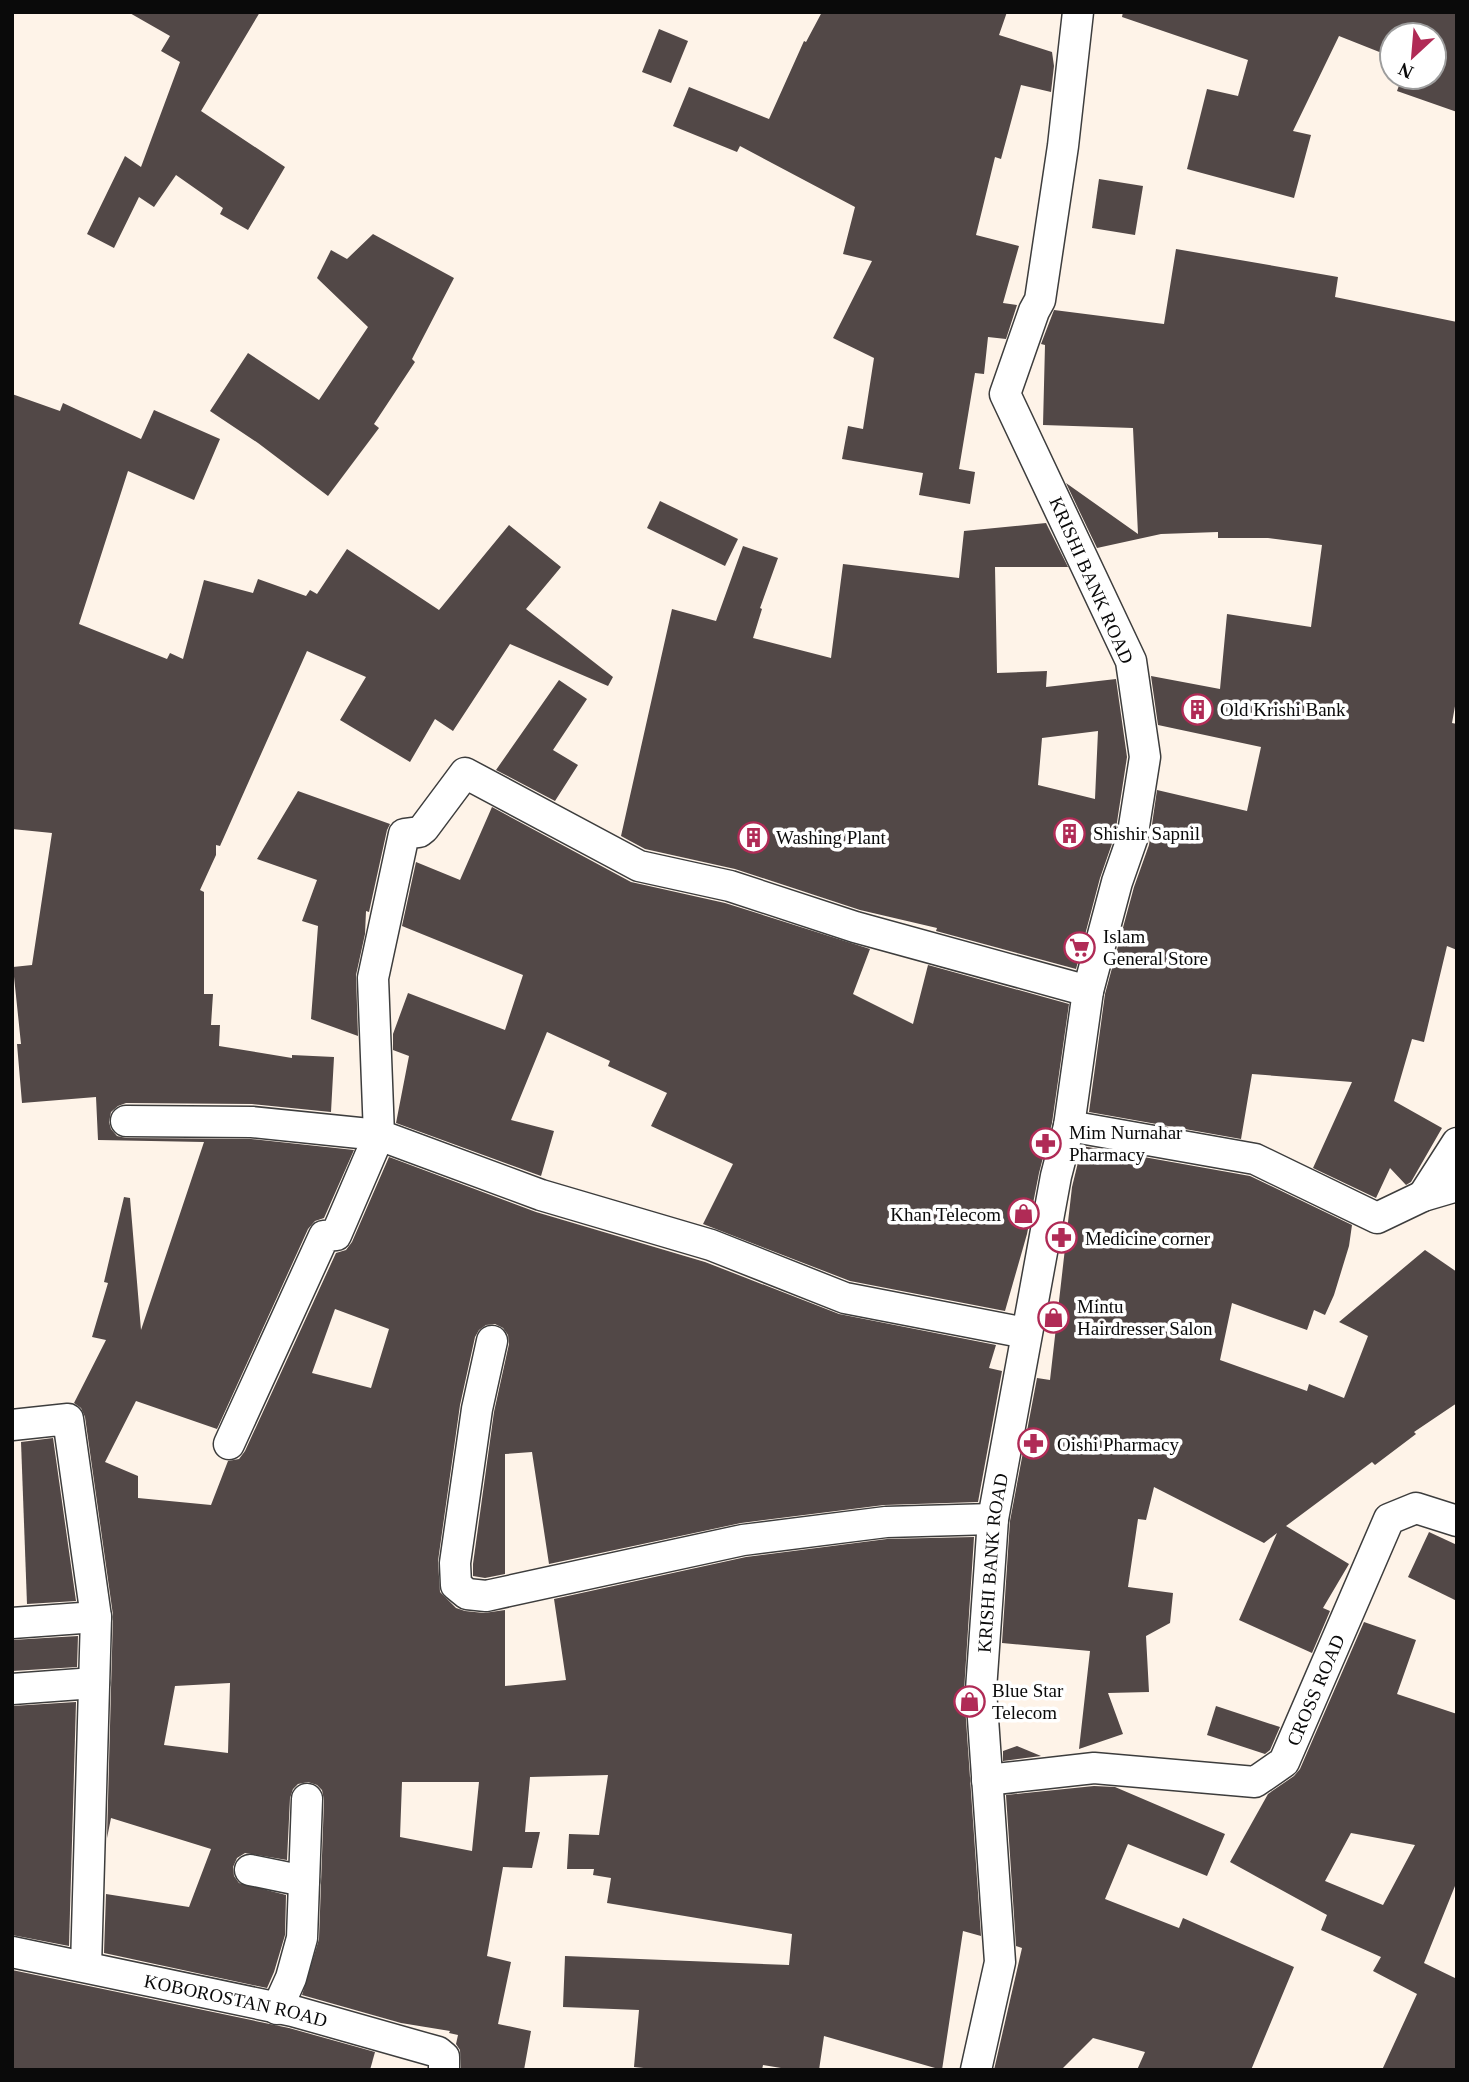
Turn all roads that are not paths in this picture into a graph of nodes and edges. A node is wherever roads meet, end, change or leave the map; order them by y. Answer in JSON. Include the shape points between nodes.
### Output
{"nodes":[{"id":1,"x":1078,"y":12,"type":"edge"},
{"id":2,"x":1088,"y":991,"type":"junction"},
{"id":3,"x":125,"y":1121,"type":"dead end"},
{"id":4,"x":1069,"y":1126,"type":"junction"},
{"id":5,"x":379,"y":1135,"type":"junction"},
{"id":6,"x":1457,"y":1143,"type":"edge"},
{"id":7,"x":1457,"y":1186,"type":"edge"},
{"id":8,"x":1423,"y":1196,"type":"junction"},
{"id":9,"x":1026,"y":1333,"type":"junction"},
{"id":10,"x":492,"y":1341,"type":"dead end"},
{"id":11,"x":12,"y":1425,"type":"edge"},
{"id":12,"x":229,"y":1444,"type":"dead end"},
{"id":13,"x":993,"y":1519,"type":"junction"},
{"id":14,"x":1457,"y":1521,"type":"edge"},
{"id":15,"x":96,"y":1617,"type":"junction"},
{"id":16,"x":12,"y":1623,"type":"edge"},
{"id":17,"x":94,"y":1683,"type":"junction"},
{"id":18,"x":12,"y":1689,"type":"edge"},
{"id":19,"x":988,"y":1780,"type":"junction"},
{"id":20,"x":307,"y":1799,"type":"dead end"},
{"id":21,"x":250,"y":1870,"type":"dead end"},
{"id":22,"x":304,"y":1881,"type":"junction"},
{"id":23,"x":12,"y":1951,"type":"edge"},
{"id":24,"x":86,"y":1967,"type":"junction"},
{"id":25,"x":277,"y":2009,"type":"junction"},
{"id":26,"x":444,"y":2070,"type":"edge"},
{"id":27,"x":976,"y":2070,"type":"edge"}],
"edges":[{"from":1,"to":2,"type":"street","name":"KRISHI BANK ROAD","via":[[1040,300],[1005,394],[1131,661],[1141,730],[1144,757],[1132,839]]},
{"from":2,"to":4,"type":"street","name":"KRISHI BANK ROAD"},
{"from":2,"to":5,"type":"street","via":[[855,927],[730,886],[639,866],[466,772],[424,828],[404,834],[373,978]]},
{"from":3,"to":5,"type":"street","via":[[252,1122]]},
{"from":4,"to":8,"type":"street","via":[[1255,1159],[1377,1218]]},
{"from":4,"to":9,"type":"street","name":"KRISHI BANK ROAD"},
{"from":5,"to":9,"type":"street","via":[[541,1195],[712,1245],[845,1298]]},
{"from":5,"to":12,"type":"street","via":[[336,1235],[324,1236]]},
{"from":6,"to":8,"type":"street"},
{"from":7,"to":8,"type":"street"},
{"from":9,"to":13,"type":"street","name":"KRISHI BANK ROAD"},
{"from":10,"to":13,"type":"street","via":[[477,1409],[455,1563],[456,1585],[467,1594],[486,1595],[743,1540],[886,1522]]},
{"from":11,"to":15,"type":"street","via":[[68,1419]]},
{"from":13,"to":19,"type":"street","name":"KRISHI BANK ROAD","via":[[981,1690]]},
{"from":14,"to":19,"type":"street","name":"CROSS ROAD","via":[[1416,1508],[1389,1519],[1284,1762],[1255,1782],[1094,1768]]},
{"from":15,"to":16,"type":"street"},
{"from":15,"to":17,"type":"street"},
{"from":17,"to":18,"type":"street"},
{"from":17,"to":24,"type":"street"},
{"from":19,"to":27,"type":"street","name":"KRISHI BANK ROAD","via":[[1000,1962]]},
{"from":20,"to":22,"type":"street"},
{"from":21,"to":22,"type":"street"},
{"from":22,"to":25,"type":"street","via":[[302,1938]]},
{"from":23,"to":24,"type":"street","name":"KOBOROSTAN ROAD"},
{"from":24,"to":25,"type":"street","name":"KOBOROSTAN ROAD"},
{"from":25,"to":26,"type":"street","name":"KOBOROSTAN ROAD","via":[[438,2052],[444,2057]]}]}
